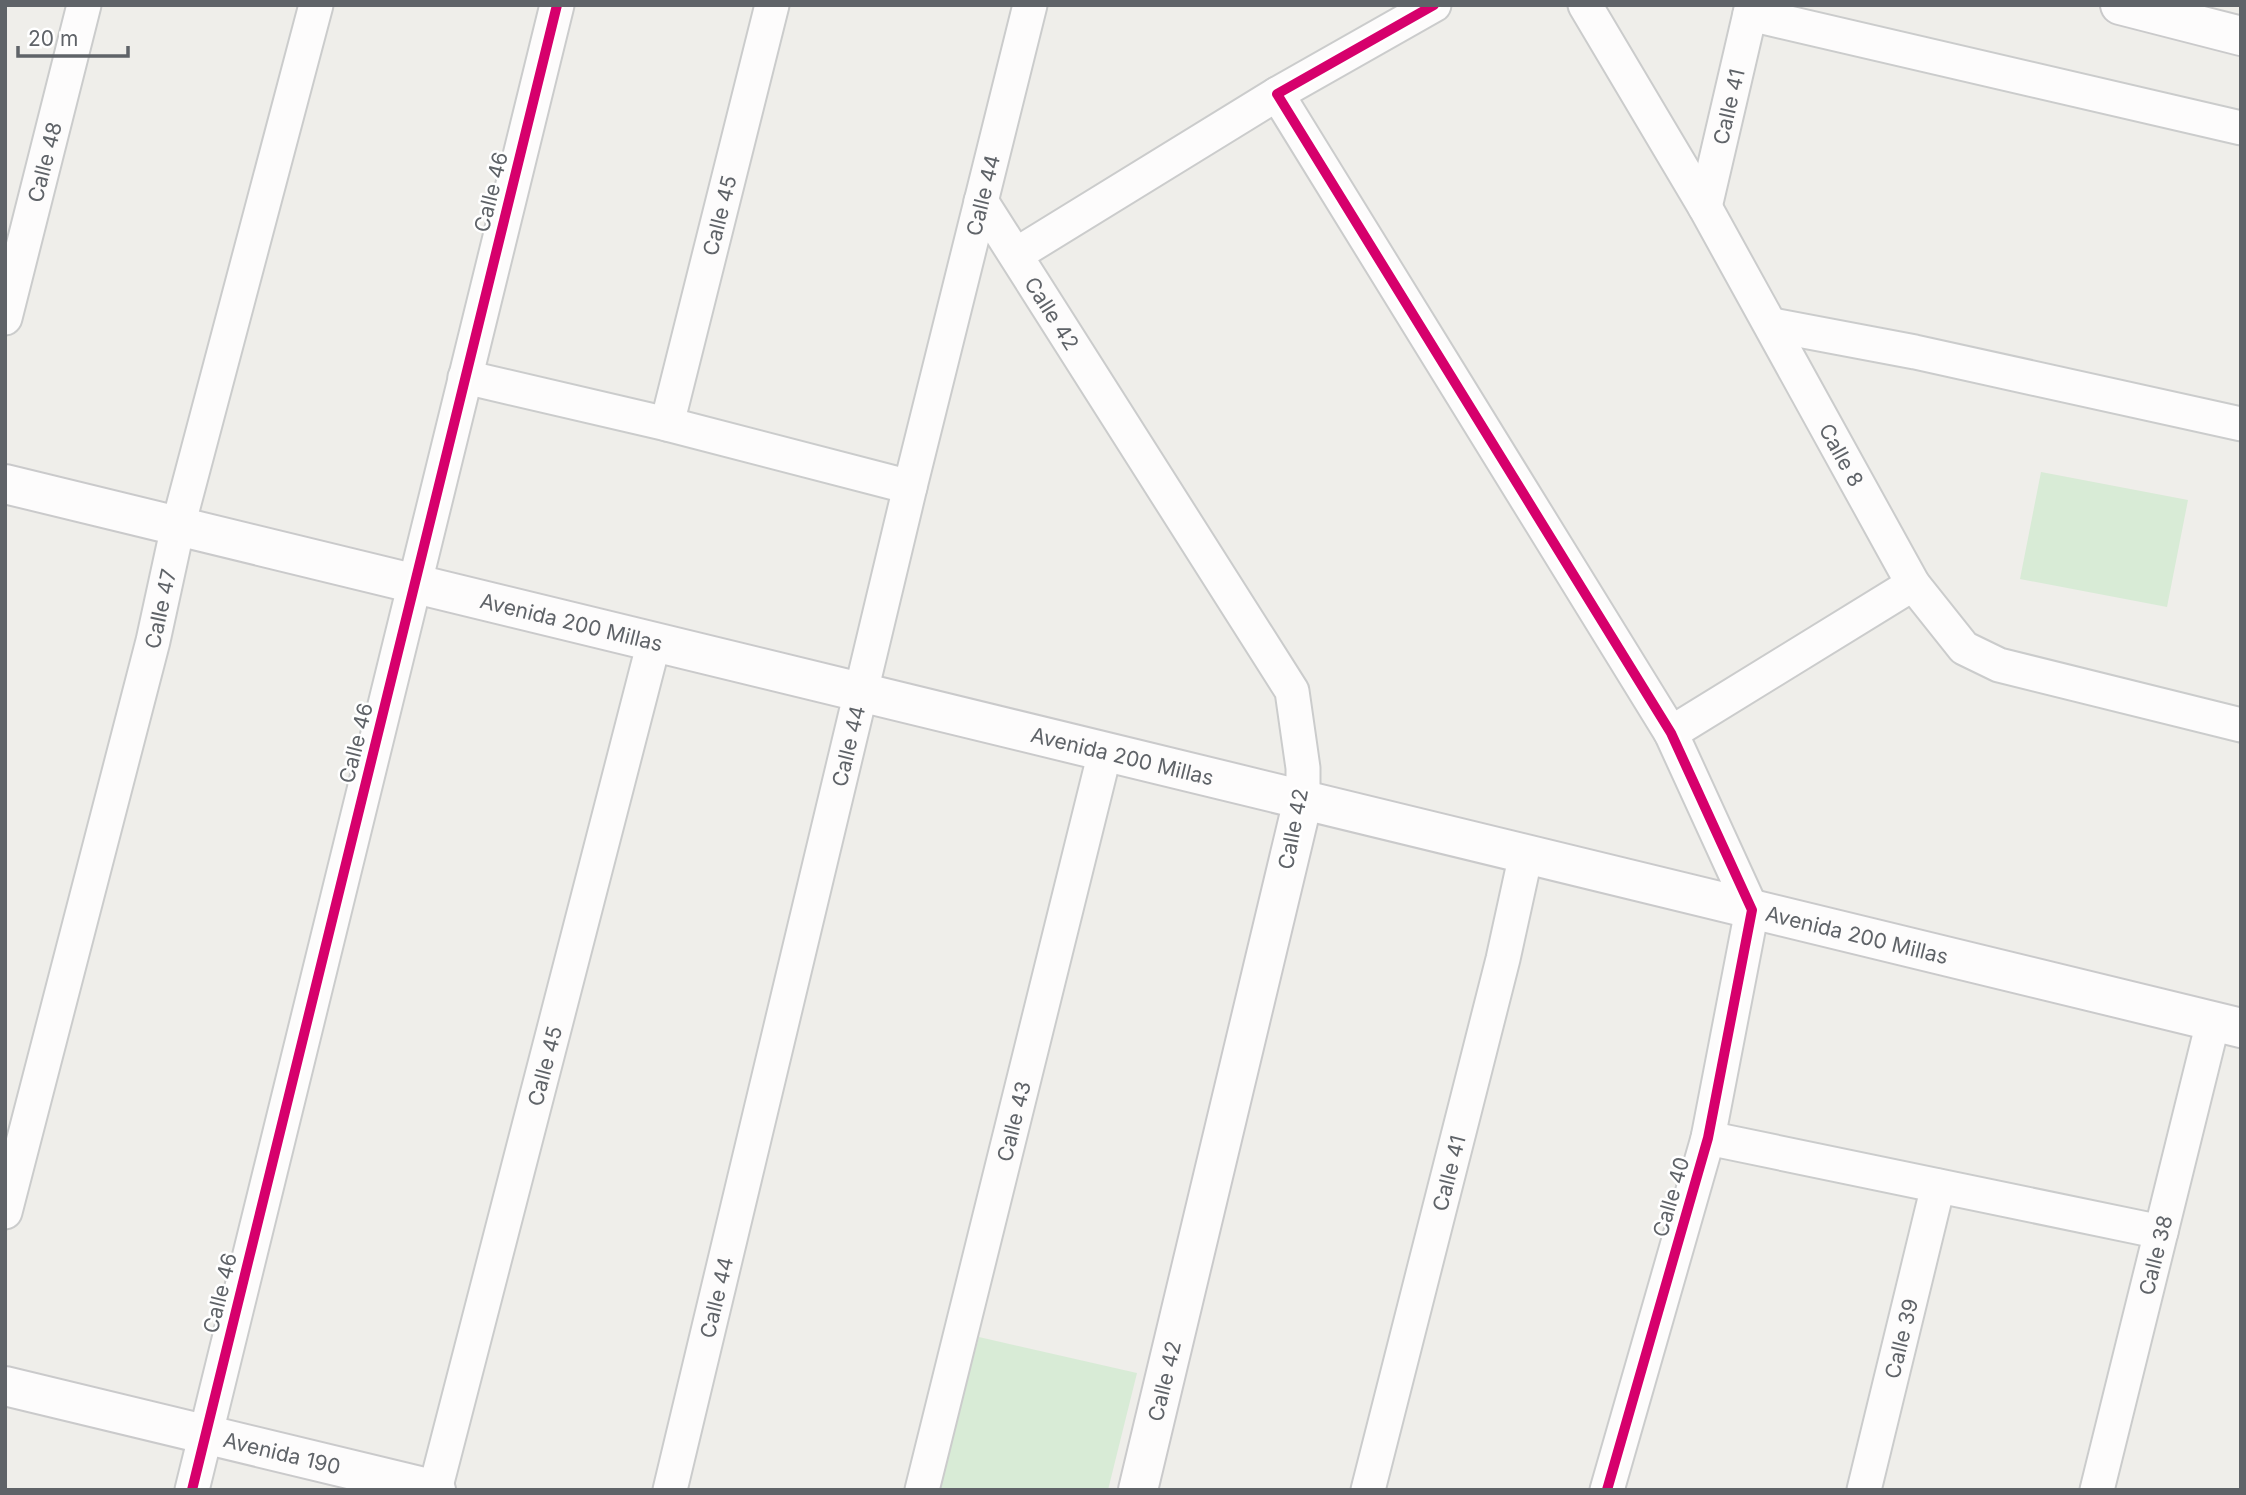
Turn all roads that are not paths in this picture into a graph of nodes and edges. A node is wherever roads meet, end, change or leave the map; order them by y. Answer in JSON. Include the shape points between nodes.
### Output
{"nodes":[{"id":1,"x":84,"y":5,"type":"edge"},
{"id":2,"x":316,"y":5,"type":"edge"},
{"id":3,"x":557,"y":5,"type":"edge"},
{"id":4,"x":772,"y":5,"type":"edge"},
{"id":5,"x":1030,"y":5,"type":"edge"},
{"id":6,"x":1433,"y":5,"type":"edge"},
{"id":7,"x":1585,"y":5,"type":"edge"},
{"id":8,"x":2120,"y":5,"type":"edge"},
{"id":9,"x":1751,"y":10,"type":"edge"},
{"id":10,"x":2241,"y":36,"type":"edge"},
{"id":11,"x":1277,"y":94,"type":"junction"},
{"id":12,"x":2241,"y":128,"type":"edge"},
{"id":13,"x":981,"y":201,"type":"junction"},
{"id":14,"x":1705,"y":207,"type":"junction"},
{"id":15,"x":1017,"y":254,"type":"junction"},
{"id":16,"x":5,"y":318,"type":"edge"},
{"id":17,"x":1772,"y":326,"type":"junction"},
{"id":18,"x":465,"y":377,"type":"junction"},
{"id":19,"x":667,"y":424,"type":"junction"},
{"id":20,"x":2241,"y":424,"type":"edge"},
{"id":21,"x":5,"y":484,"type":"edge"},
{"id":22,"x":910,"y":487,"type":"junction"},
{"id":23,"x":178,"y":526,"type":"junction"},
{"id":24,"x":415,"y":584,"type":"junction"},
{"id":25,"x":1913,"y":584,"type":"junction"},
{"id":26,"x":654,"y":642,"type":"junction"},
{"id":27,"x":862,"y":693,"type":"junction"},
{"id":28,"x":2241,"y":724,"type":"edge"},
{"id":29,"x":1671,"y":733,"type":"junction"},
{"id":30,"x":1105,"y":752,"type":"junction"},
{"id":31,"x":1303,"y":800,"type":"junction"},
{"id":32,"x":1526,"y":854,"type":"junction"},
{"id":33,"x":1752,"y":909,"type":"junction"},
{"id":34,"x":2227,"y":1025,"type":"edge"},
{"id":35,"x":1708,"y":1138,"type":"junction"},
{"id":36,"x":1938,"y":1186,"type":"junction"},
{"id":37,"x":5,"y":1212,"type":"edge"},
{"id":38,"x":2161,"y":1232,"type":"junction"},
{"id":39,"x":5,"y":1386,"type":"edge"},
{"id":40,"x":205,"y":1434,"type":"junction"},
{"id":41,"x":192,"y":1490,"type":"edge"},
{"id":42,"x":435,"y":1490,"type":"edge"},
{"id":43,"x":670,"y":1490,"type":"edge"},
{"id":44,"x":922,"y":1490,"type":"edge"},
{"id":45,"x":1138,"y":1490,"type":"edge"},
{"id":46,"x":1367,"y":1490,"type":"edge"},
{"id":47,"x":1607,"y":1490,"type":"edge"},
{"id":48,"x":1864,"y":1490,"type":"edge"},
{"id":49,"x":2097,"y":1490,"type":"edge"}],
"edges":[{"from":1,"to":16,"type":"street","name":"Calle 48"},
{"from":2,"to":23,"type":"street","name":"Calle 47"},
{"from":3,"to":18,"type":"street","name":"Calle 46"},
{"from":4,"to":19,"type":"street","name":"Calle 45"},
{"from":5,"to":13,"type":"street","name":"Calle 44"},
{"from":6,"to":11,"type":"street"},
{"from":7,"to":14,"type":"street","name":"Calle 8"},
{"from":8,"to":10,"type":"main road"},
{"from":9,"to":12,"type":"street"},
{"from":9,"to":14,"type":"street","name":"Calle 41"},
{"from":11,"to":15,"type":"street"},
{"from":11,"to":29,"type":"street"},
{"from":13,"to":15,"type":"street","name":"Calle 42"},
{"from":13,"to":22,"type":"street","name":"Calle 44"},
{"from":14,"to":17,"type":"street","name":"Calle 8"},
{"from":15,"to":31,"type":"street","name":"Calle 42","via":[[1292,691]]},
{"from":17,"to":20,"type":"street","via":[[1915,352]]},
{"from":17,"to":25,"type":"street","name":"Calle 8"},
{"from":18,"to":19,"type":"street"},
{"from":18,"to":24,"type":"street","name":"Calle 46"},
{"from":19,"to":22,"type":"street"},
{"from":21,"to":23,"type":"main road","name":"Avenida 200 Millas"},
{"from":22,"to":27,"type":"street","name":"Calle 44"},
{"from":23,"to":24,"type":"main road","name":"Avenida 200 Millas"},
{"from":23,"to":37,"type":"street","name":"Calle 47","via":[[153,641]]},
{"from":24,"to":26,"type":"main road","name":"Avenida 200 Millas"},
{"from":24,"to":40,"type":"street","name":"Calle 46"},
{"from":25,"to":28,"type":"street","name":"Calle 8","via":[[1964,648],[1999,665]]},
{"from":25,"to":29,"type":"street"},
{"from":26,"to":27,"type":"main road","name":"Avenida 200 Millas"},
{"from":26,"to":42,"type":"street","name":"Calle 45"},
{"from":27,"to":30,"type":"main road","name":"Avenida 200 Millas"},
{"from":27,"to":43,"type":"street","name":"Calle 44"},
{"from":29,"to":33,"type":"street"},
{"from":30,"to":31,"type":"main road","name":"Avenida 200 Millas"},
{"from":30,"to":44,"type":"street","name":"Calle 43"},
{"from":31,"to":32,"type":"main road","name":"Avenida 200 Millas"},
{"from":31,"to":45,"type":"main road","name":"Calle 42"},
{"from":32,"to":33,"type":"main road","name":"Avenida 200 Millas"},
{"from":32,"to":46,"type":"street","name":"Calle 41"},
{"from":33,"to":34,"type":"main road","name":"Avenida 200 Millas"},
{"from":33,"to":35,"type":"street","name":"Calle 40"},
{"from":34,"to":38,"type":"street","name":"Calle 38"},
{"from":35,"to":36,"type":"street"},
{"from":35,"to":47,"type":"street","name":"Calle 40"},
{"from":36,"to":38,"type":"street"},
{"from":36,"to":48,"type":"street","name":"Calle 39"},
{"from":38,"to":49,"type":"street","name":"Calle 38"},
{"from":39,"to":40,"type":"main road","name":"Avenida 190"},
{"from":40,"to":41,"type":"street","name":"Calle 46"},
{"from":40,"to":42,"type":"main road","name":"Avenida 190"}]}
